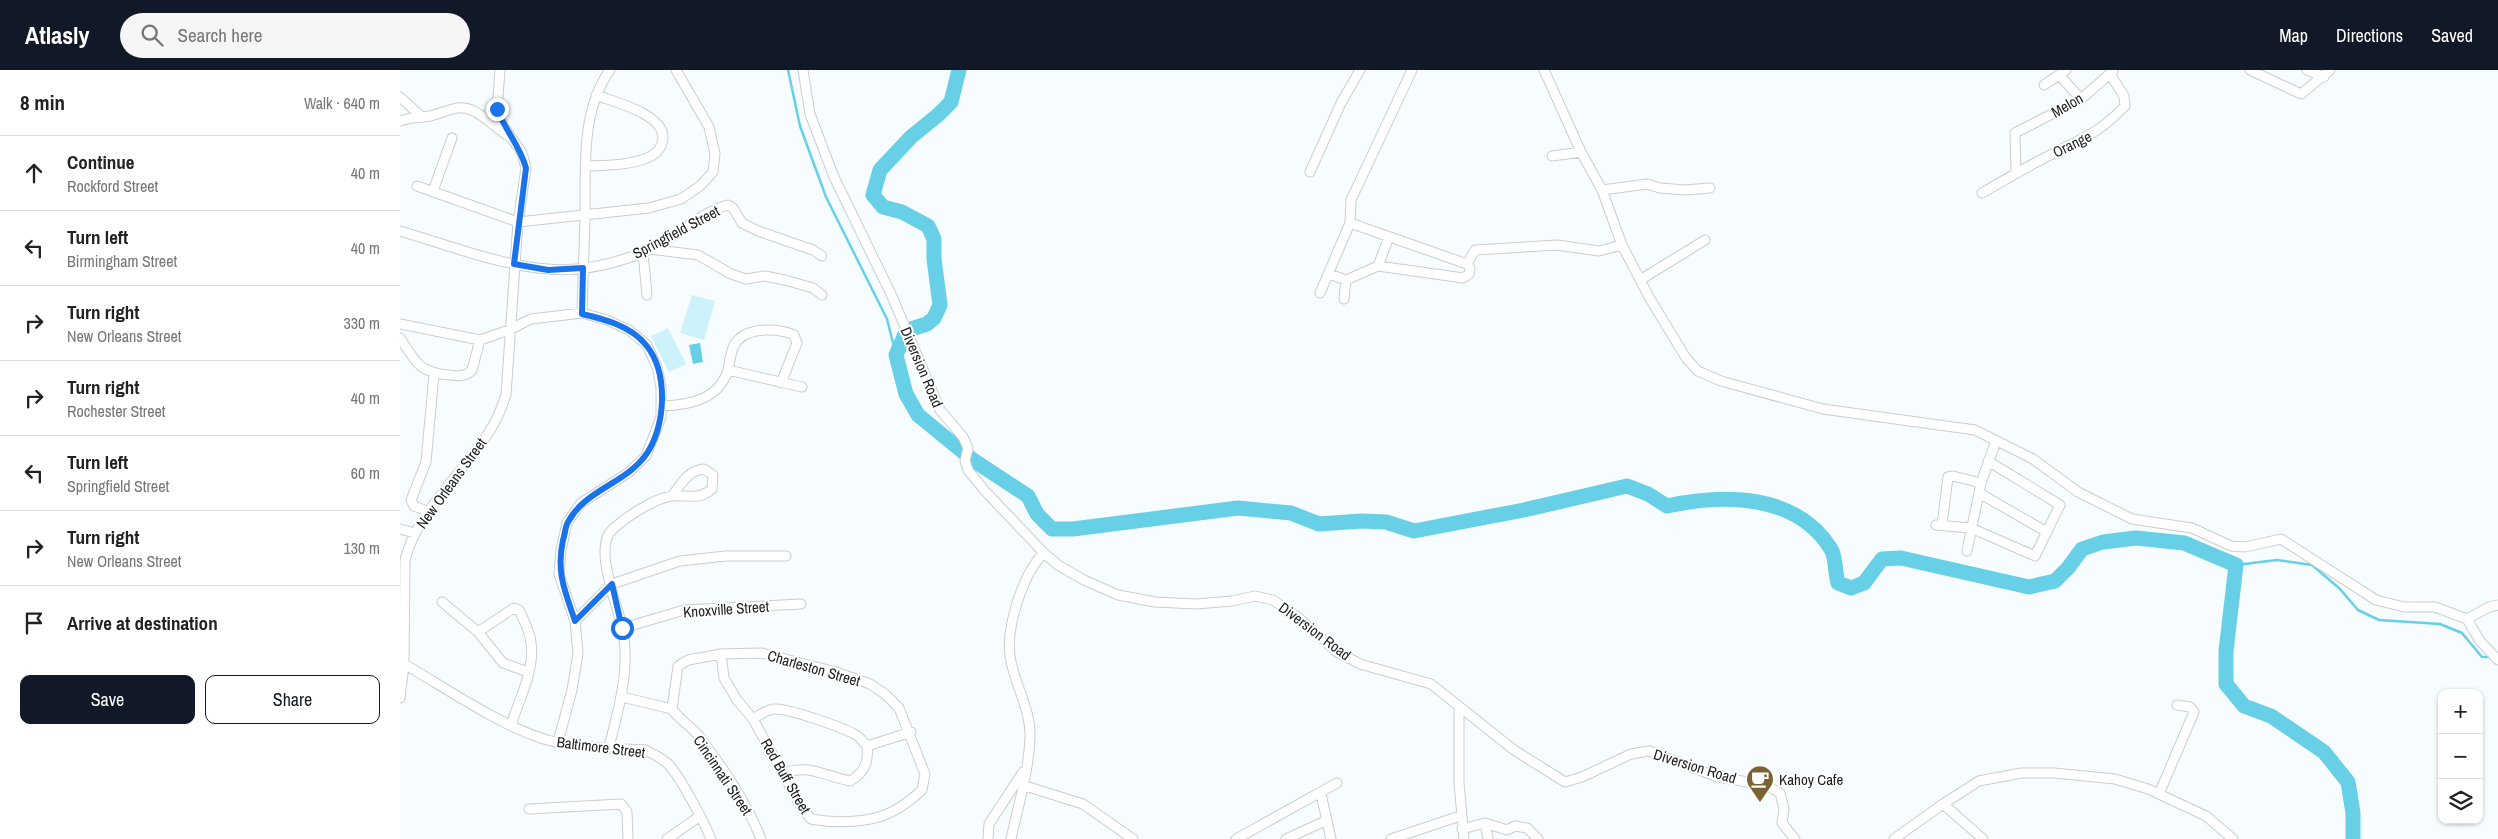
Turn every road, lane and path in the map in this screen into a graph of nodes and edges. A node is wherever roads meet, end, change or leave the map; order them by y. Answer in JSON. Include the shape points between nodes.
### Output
{"nodes":[{"id":1,"x":500,"y":70,"type":"edge"},
{"id":2,"x":610,"y":70,"type":"edge"},
{"id":3,"x":676,"y":70,"type":"edge"},
{"id":4,"x":802,"y":70,"type":"edge"},
{"id":5,"x":1360,"y":70,"type":"edge"},
{"id":6,"x":1412,"y":70,"type":"edge"},
{"id":7,"x":1544,"y":70,"type":"edge"},
{"id":8,"x":2250,"y":70,"type":"edge"},
{"id":9,"x":2307,"y":70,"type":"edge"},
{"id":10,"x":2112,"y":72,"type":"edge"},
{"id":11,"x":2062,"y":73,"type":"edge"},
{"id":12,"x":2327,"y":74,"type":"edge"},
{"id":13,"x":2044,"y":85,"type":"dead end"},
{"id":14,"x":596,"y":95,"type":"junction"},
{"id":15,"x":400,"y":97,"type":"edge"},
{"id":16,"x":2081,"y":99,"type":"junction"},
{"id":17,"x":422,"y":118,"type":"junction"},
{"id":18,"x":400,"y":121,"type":"edge"},
{"id":19,"x":452,"y":138,"type":"dead end"},
{"id":20,"x":514,"y":140,"type":"junction"},
{"id":21,"x":1581,"y":152,"type":"junction"},
{"id":22,"x":1552,"y":156,"type":"dead end"},
{"id":23,"x":585,"y":166,"type":"junction"},
{"id":24,"x":1310,"y":172,"type":"dead end"},
{"id":25,"x":2016,"y":173,"type":"junction"},
{"id":26,"x":417,"y":186,"type":"dead end"},
{"id":27,"x":1710,"y":188,"type":"dead end"},
{"id":28,"x":1602,"y":190,"type":"junction"},
{"id":29,"x":433,"y":191,"type":"junction"},
{"id":30,"x":1982,"y":193,"type":"dead end"},
{"id":31,"x":585,"y":216,"type":"junction"},
{"id":32,"x":518,"y":222,"type":"junction"},
{"id":33,"x":1350,"y":222,"type":"junction"},
{"id":34,"x":400,"y":231,"type":"edge"},
{"id":35,"x":1389,"y":237,"type":"junction"},
{"id":36,"x":1705,"y":240,"type":"dead end"},
{"id":37,"x":1622,"y":245,"type":"junction"},
{"id":38,"x":646,"y":251,"type":"junction"},
{"id":39,"x":822,"y":256,"type":"dead end"},
{"id":40,"x":514,"y":264,"type":"junction"},
{"id":41,"x":1467,"y":264,"type":"junction"},
{"id":42,"x":1378,"y":266,"type":"junction"},
{"id":43,"x":583,"y":268,"type":"junction"},
{"id":44,"x":1329,"y":274,"type":"junction"},
{"id":45,"x":1346,"y":280,"type":"junction"},
{"id":46,"x":1640,"y":280,"type":"junction"},
{"id":47,"x":1320,"y":293,"type":"dead end"},
{"id":48,"x":647,"y":295,"type":"dead end"},
{"id":49,"x":822,"y":295,"type":"dead end"},
{"id":50,"x":1344,"y":299,"type":"dead end"},
{"id":51,"x":582,"y":314,"type":"junction"},
{"id":52,"x":400,"y":324,"type":"edge"},
{"id":53,"x":509,"y":330,"type":"junction"},
{"id":54,"x":400,"y":338,"type":"edge"},
{"id":55,"x":480,"y":340,"type":"junction"},
{"id":56,"x":728,"y":370,"type":"junction"},
{"id":57,"x":434,"y":374,"type":"junction"},
{"id":58,"x":782,"y":383,"type":"junction"},
{"id":59,"x":802,"y":387,"type":"dead end"},
{"id":60,"x":662,"y":406,"type":"junction"},
{"id":61,"x":1996,"y":441,"type":"junction"},
{"id":62,"x":1988,"y":461,"type":"junction"},
{"id":63,"x":1981,"y":482,"type":"junction"},
{"id":64,"x":1979,"y":493,"type":"junction"},
{"id":65,"x":672,"y":496,"type":"junction"},
{"id":66,"x":429,"y":512,"type":"junction"},
{"id":67,"x":1971,"y":528,"type":"junction"},
{"id":68,"x":400,"y":529,"type":"edge"},
{"id":69,"x":2047,"y":532,"type":"junction"},
{"id":70,"x":415,"y":533,"type":"junction"},
{"id":71,"x":1967,"y":551,"type":"dead end"},
{"id":72,"x":1044,"y":554,"type":"junction"},
{"id":73,"x":786,"y":556,"type":"dead end"},
{"id":74,"x":612,"y":584,"type":"junction"},
{"id":75,"x":442,"y":602,"type":"dead end"},
{"id":76,"x":801,"y":604,"type":"dead end"},
{"id":77,"x":2498,"y":605,"type":"edge"},
{"id":78,"x":2467,"y":619,"type":"junction"},
{"id":79,"x":575,"y":621,"type":"junction"},
{"id":80,"x":622,"y":628,"type":"junction"},
{"id":81,"x":478,"y":632,"type":"junction"},
{"id":82,"x":721,"y":654,"type":"junction"},
{"id":83,"x":2498,"y":660,"type":"edge"},
{"id":84,"x":404,"y":664,"type":"junction"},
{"id":85,"x":528,"y":672,"type":"junction"},
{"id":86,"x":401,"y":682,"type":"edge"},
{"id":87,"x":622,"y":697,"type":"junction"},
{"id":88,"x":400,"y":698,"type":"edge"},
{"id":89,"x":2177,"y":705,"type":"dead end"},
{"id":90,"x":1460,"y":706,"type":"junction"},
{"id":91,"x":672,"y":708,"type":"junction"},
{"id":92,"x":752,"y":719,"type":"junction"},
{"id":93,"x":511,"y":725,"type":"junction"},
{"id":94,"x":911,"y":732,"type":"junction"},
{"id":95,"x":558,"y":742,"type":"junction"},
{"id":96,"x":867,"y":746,"type":"junction"},
{"id":97,"x":609,"y":747,"type":"junction"},
{"id":98,"x":1025,"y":770,"type":"junction"},
{"id":99,"x":783,"y":773,"type":"junction"},
{"id":100,"x":1337,"y":783,"type":"dead end"},
{"id":101,"x":1022,"y":785,"type":"junction"},
{"id":102,"x":1321,"y":794,"type":"junction"},
{"id":103,"x":2159,"y":794,"type":"junction"},
{"id":104,"x":1943,"y":804,"type":"junction"},
{"id":105,"x":529,"y":810,"type":"dead end"},
{"id":106,"x":700,"y":816,"type":"junction"},
{"id":107,"x":1460,"y":816,"type":"junction"},
{"id":108,"x":1325,"y":821,"type":"junction"},
{"id":109,"x":1485,"y":823,"type":"junction"},
{"id":110,"x":1462,"y":829,"type":"junction"},
{"id":111,"x":628,"y":839,"type":"edge"},
{"id":112,"x":667,"y":839,"type":"edge"},
{"id":113,"x":711,"y":839,"type":"edge"},
{"id":114,"x":761,"y":839,"type":"edge"},
{"id":115,"x":988,"y":839,"type":"edge"},
{"id":116,"x":1011,"y":839,"type":"edge"},
{"id":117,"x":1133,"y":839,"type":"edge"},
{"id":118,"x":1236,"y":839,"type":"edge"},
{"id":119,"x":1286,"y":839,"type":"edge"},
{"id":120,"x":1330,"y":839,"type":"edge"},
{"id":121,"x":1391,"y":839,"type":"edge"},
{"id":122,"x":1464,"y":839,"type":"edge"},
{"id":123,"x":1488,"y":839,"type":"edge"},
{"id":124,"x":1538,"y":839,"type":"edge"},
{"id":125,"x":1795,"y":839,"type":"edge"},
{"id":126,"x":1894,"y":839,"type":"edge"},
{"id":127,"x":1983,"y":839,"type":"edge"},
{"id":128,"x":2233,"y":839,"type":"edge"}],
"edges":[{"from":1,"to":20,"type":"street","name":"New Orleans Street","via":[[497,109],[504,127]]},
{"from":2,"to":14,"type":"street"},
{"from":3,"to":31,"type":"street","via":[[709,127],[715,154],[713,172],[681,199],[649,208]]},
{"from":4,"to":72,"type":"street","name":"Diversion Road","via":[[810,114],[834,177],[891,294],[940,410],[963,437],[968,448],[965,457],[968,470]]},
{"from":5,"to":24,"type":"street","via":[[1340,102]]},
{"from":6,"to":33,"type":"street","via":[[1351,200]]},
{"from":7,"to":21,"type":"street"},
{"from":8,"to":12,"type":"street","via":[[2301,94]]},
{"from":9,"to":12,"type":"street"},
{"from":10,"to":16,"type":"street","name":"Melon"},
{"from":10,"to":25,"type":"street","name":"Orange","via":[[2124,96],[2125,106],[2091,136]]},
{"from":11,"to":13,"type":"street"},
{"from":11,"to":16,"type":"street"},
{"from":14,"to":23,"type":"street","via":[[588,129]]},
{"from":14,"to":23,"type":"street","via":[[645,114],[662,132],[663,141],[652,156],[624,163]]},
{"from":15,"to":17,"type":"street"},
{"from":16,"to":25,"type":"street","name":"Melon","via":[[2015,133]]},
{"from":17,"to":18,"type":"street"},
{"from":17,"to":20,"type":"street","via":[[454,108],[466,108],[480,114]]},
{"from":19,"to":29,"type":"street"},
{"from":20,"to":32,"type":"street","name":"New Orleans Street","via":[[526,168]]},
{"from":21,"to":22,"type":"street"},
{"from":21,"to":28,"type":"street"},
{"from":23,"to":31,"type":"street"},
{"from":25,"to":30,"type":"street","name":"Orange"},
{"from":26,"to":29,"type":"street"},
{"from":27,"to":28,"type":"street","via":[[1685,190],[1648,184]]},
{"from":28,"to":37,"type":"street"},
{"from":29,"to":32,"type":"street"},
{"from":31,"to":32,"type":"street"},
{"from":31,"to":43,"type":"street"},
{"from":32,"to":40,"type":"street","name":"New Orleans Street"},
{"from":33,"to":35,"type":"street"},
{"from":33,"to":44,"type":"street"},
{"from":34,"to":40,"type":"street","name":"Springfield Street"},
{"from":35,"to":41,"type":"street"},
{"from":35,"to":42,"type":"street"},
{"from":36,"to":46,"type":"street"},
{"from":37,"to":41,"type":"street","via":[[1599,251],[1556,245],[1475,250]]},
{"from":37,"to":46,"type":"street"},
{"from":38,"to":39,"type":"street","name":"Springfield Street","via":[[728,205],[742,223]]},
{"from":38,"to":43,"type":"street","name":"Springfield Street"},
{"from":38,"to":48,"type":"street"},
{"from":38,"to":49,"type":"street","via":[[698,255],[730,274],[746,279],[765,276],[785,280],[813,288]]},
{"from":40,"to":43,"type":"street","name":"Springfield Street","via":[[548,270]]},
{"from":40,"to":53,"type":"street","name":"New Orleans Street"},
{"from":41,"to":42,"type":"street","via":[[1469,274],[1463,278]]},
{"from":42,"to":45,"type":"street"},
{"from":43,"to":51,"type":"street"},
{"from":44,"to":45,"type":"street"},
{"from":44,"to":47,"type":"street"},
{"from":45,"to":50,"type":"street"},
{"from":46,"to":61,"type":"street","via":[[1686,358],[1698,370],[1721,381],[1835,411],[1976,430]]},
{"from":51,"to":53,"type":"street","via":[[531,319]]},
{"from":51,"to":60,"type":"street","via":[[629,330],[647,345],[657,367]]},
{"from":52,"to":55,"type":"street"},
{"from":53,"to":55,"type":"street"},
{"from":53,"to":66,"type":"street","name":"New Orleans Street","via":[[506,395],[496,420]]},
{"from":54,"to":57,"type":"street","via":[[417,364]]},
{"from":55,"to":57,"type":"street","via":[[467,375]]},
{"from":56,"to":58,"type":"street"},
{"from":56,"to":58,"type":"street","via":[[737,340],[747,333],[786,331],[794,335],[797,343]]},
{"from":56,"to":60,"type":"street","via":[[724,382],[713,394],[680,405]]},
{"from":57,"to":66,"type":"street","via":[[426,462],[411,500],[414,506]]},
{"from":58,"to":59,"type":"street"},
{"from":60,"to":79,"type":"street","via":[[646,456],[628,473],[581,503],[567,523],[559,574]]},
{"from":61,"to":62,"type":"street"},
{"from":61,"to":78,"type":"street","via":[[2033,459],[2078,492],[2132,519],[2192,528],[2230,546],[2245,547],[2281,539],[2376,600],[2397,606],[2435,607]]},
{"from":62,"to":63,"type":"street"},
{"from":62,"to":69,"type":"street","via":[[2060,505]]},
{"from":63,"to":64,"type":"street"},
{"from":63,"to":67,"type":"street","via":[[1948,477],[1939,525]]},
{"from":64,"to":67,"type":"street"},
{"from":64,"to":69,"type":"street"},
{"from":65,"to":65,"type":"street","via":[[702,496],[712,489],[713,475],[697,469],[686,476]]},
{"from":65,"to":74,"type":"street","via":[[632,513],[610,531],[604,543],[604,559]]},
{"from":66,"to":70,"type":"street","name":"New Orleans Street"},
{"from":67,"to":69,"type":"street","via":[[2035,556]]},
{"from":67,"to":71,"type":"street"},
{"from":68,"to":70,"type":"street"},
{"from":70,"to":84,"type":"street","name":"New Orleans Street","via":[[405,560]]},
{"from":72,"to":90,"type":"street","name":"Diversion Road","via":[[1058,566],[1118,595],[1155,602],[1232,601],[1255,596],[1272,600],[1299,618],[1337,652],[1367,666],[1431,684]]},
{"from":72,"to":98,"type":"street","via":[[1030,570],[1011,627],[1010,656],[1025,704],[1030,737]]},
{"from":73,"to":74,"type":"street","via":[[680,560]]},
{"from":74,"to":79,"type":"street"},
{"from":74,"to":80,"type":"street"},
{"from":75,"to":81,"type":"street"},
{"from":76,"to":80,"type":"street","name":"Knoxville Street","via":[[684,610]]},
{"from":77,"to":78,"type":"street"},
{"from":78,"to":83,"type":"street"},
{"from":79,"to":95,"type":"street","via":[[578,653]]},
{"from":80,"to":87,"type":"street","via":[[625,654]]},
{"from":81,"to":85,"type":"street","via":[[503,663]]},
{"from":81,"to":85,"type":"street","via":[[517,609],[531,642]]},
{"from":82,"to":91,"type":"street","name":"Charleston Street","via":[[688,660],[678,666]]},
{"from":82,"to":92,"type":"street","name":"Red Buff Street","via":[[724,678]]},
{"from":82,"to":94,"type":"street","name":"Charleston Street","via":[[762,653],[870,684],[899,708]]},
{"from":84,"to":86,"type":"street","name":"New Orleans Street"},
{"from":84,"to":93,"type":"street","name":"Baltimore Street"},
{"from":85,"to":93,"type":"street"},
{"from":86,"to":88,"type":"street","name":"New Orleans Street"},
{"from":87,"to":91,"type":"street"},
{"from":87,"to":97,"type":"street"},
{"from":89,"to":103,"type":"street","via":[[2190,707],[2194,712]]},
{"from":90,"to":107,"type":"street"},
{"from":90,"to":125,"type":"street","name":"Diversion Road","via":[[1514,750],[1565,782],[1631,754],[1649,752],[1718,777],[1766,784],[1780,793],[1784,809],[1782,823]]},
{"from":91,"to":114,"type":"street","name":"Cincinnati Street","via":[[678,718],[697,734],[740,795]]},
{"from":92,"to":96,"type":"street","via":[[776,709],[846,731],[858,736]]},
{"from":92,"to":99,"type":"street","name":"Red Buff Street"},
{"from":93,"to":95,"type":"street","name":"Baltimore Street","via":[[538,738]]},
{"from":94,"to":96,"type":"street"},
{"from":94,"to":99,"type":"street","name":"Red Buff Street","via":[[925,774],[922,790],[882,816],[833,822],[811,819]]},
{"from":95,"to":97,"type":"street","name":"Baltimore Street"},
{"from":96,"to":99,"type":"street","via":[[861,774],[850,781],[816,770],[795,769]]},
{"from":97,"to":106,"type":"street","name":"Baltimore Street","via":[[645,750],[669,765]]},
{"from":98,"to":101,"type":"street"},
{"from":98,"to":115,"type":"street","via":[[989,824]]},
{"from":100,"to":102,"type":"street"},
{"from":101,"to":116,"type":"street"},
{"from":101,"to":117,"type":"street","via":[[1083,804]]},
{"from":102,"to":108,"type":"street"},
{"from":102,"to":118,"type":"street"},
{"from":103,"to":104,"type":"street","via":[[2115,779],[2021,773],[1979,781]]},
{"from":103,"to":128,"type":"street","via":[[2206,816]]},
{"from":104,"to":126,"type":"street"},
{"from":104,"to":127,"type":"street"},
{"from":105,"to":111,"type":"street","via":[[621,804],[627,812]]},
{"from":106,"to":112,"type":"street"},
{"from":106,"to":113,"type":"street","name":"Baltimore Street"},
{"from":107,"to":110,"type":"street"},
{"from":107,"to":121,"type":"street"},
{"from":108,"to":119,"type":"street"},
{"from":108,"to":120,"type":"street"},
{"from":109,"to":110,"type":"street"},
{"from":109,"to":123,"type":"street"},
{"from":109,"to":124,"type":"street","via":[[1507,830],[1515,826],[1527,828]]},
{"from":110,"to":122,"type":"street"}]}
